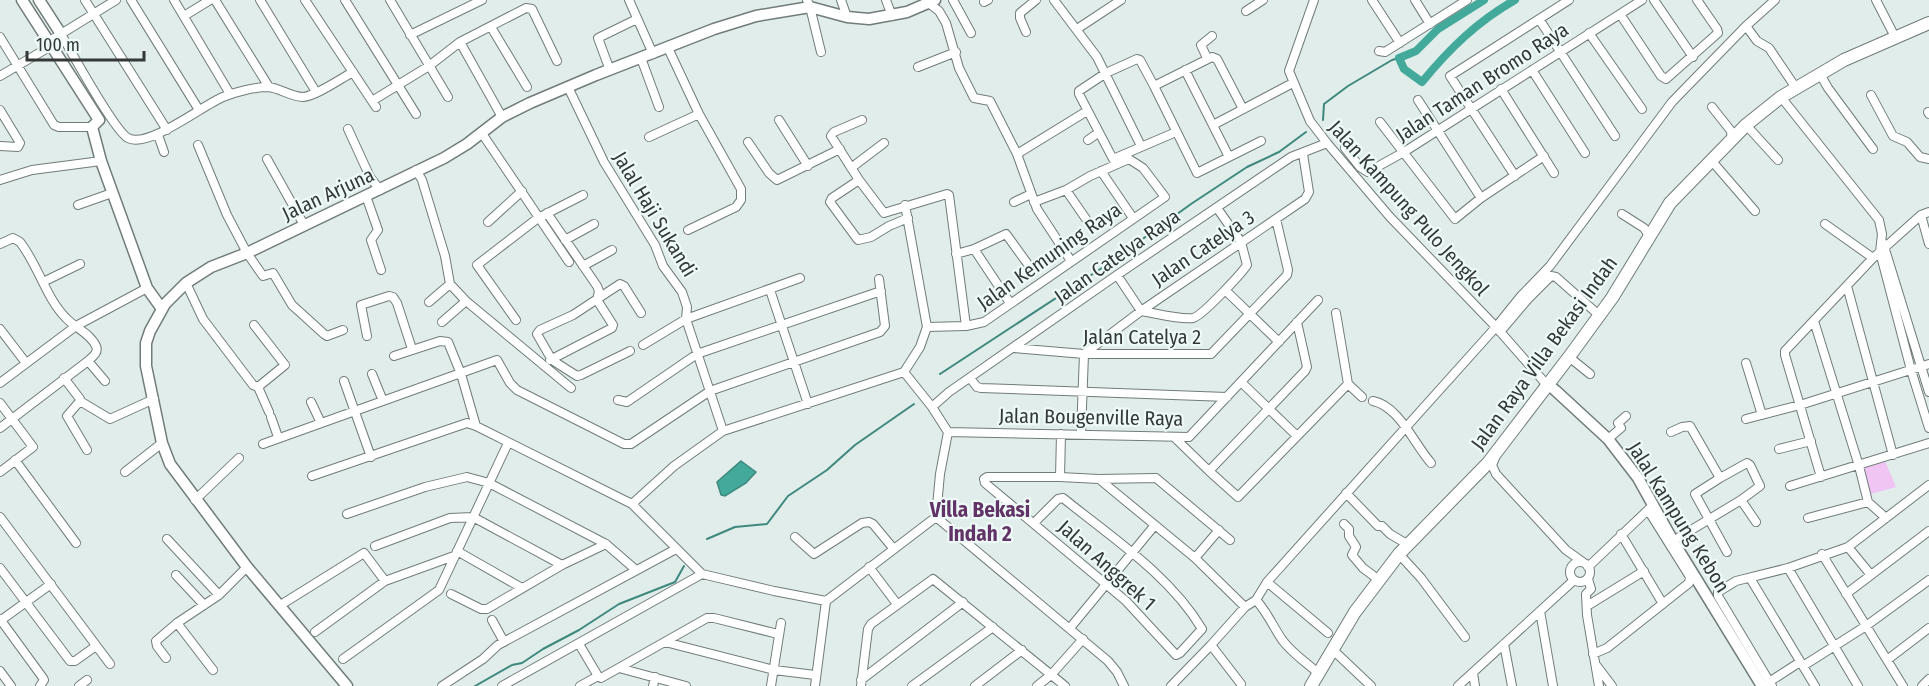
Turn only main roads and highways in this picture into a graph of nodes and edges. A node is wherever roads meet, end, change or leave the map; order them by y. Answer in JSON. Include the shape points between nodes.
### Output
{"nodes":[{"id":1,"x":1929,"y":23,"type":"edge"},
{"id":2,"x":1311,"y":686,"type":"edge"}],
"edges":[{"from":1,"to":2,"type":"main road","name":"Jalan Raya Villa Bekasi Indah","via":[[1844,60],[1781,97],[1746,125],[1670,203],[1600,316],[1488,463],[1399,554],[1355,612]]}]}
